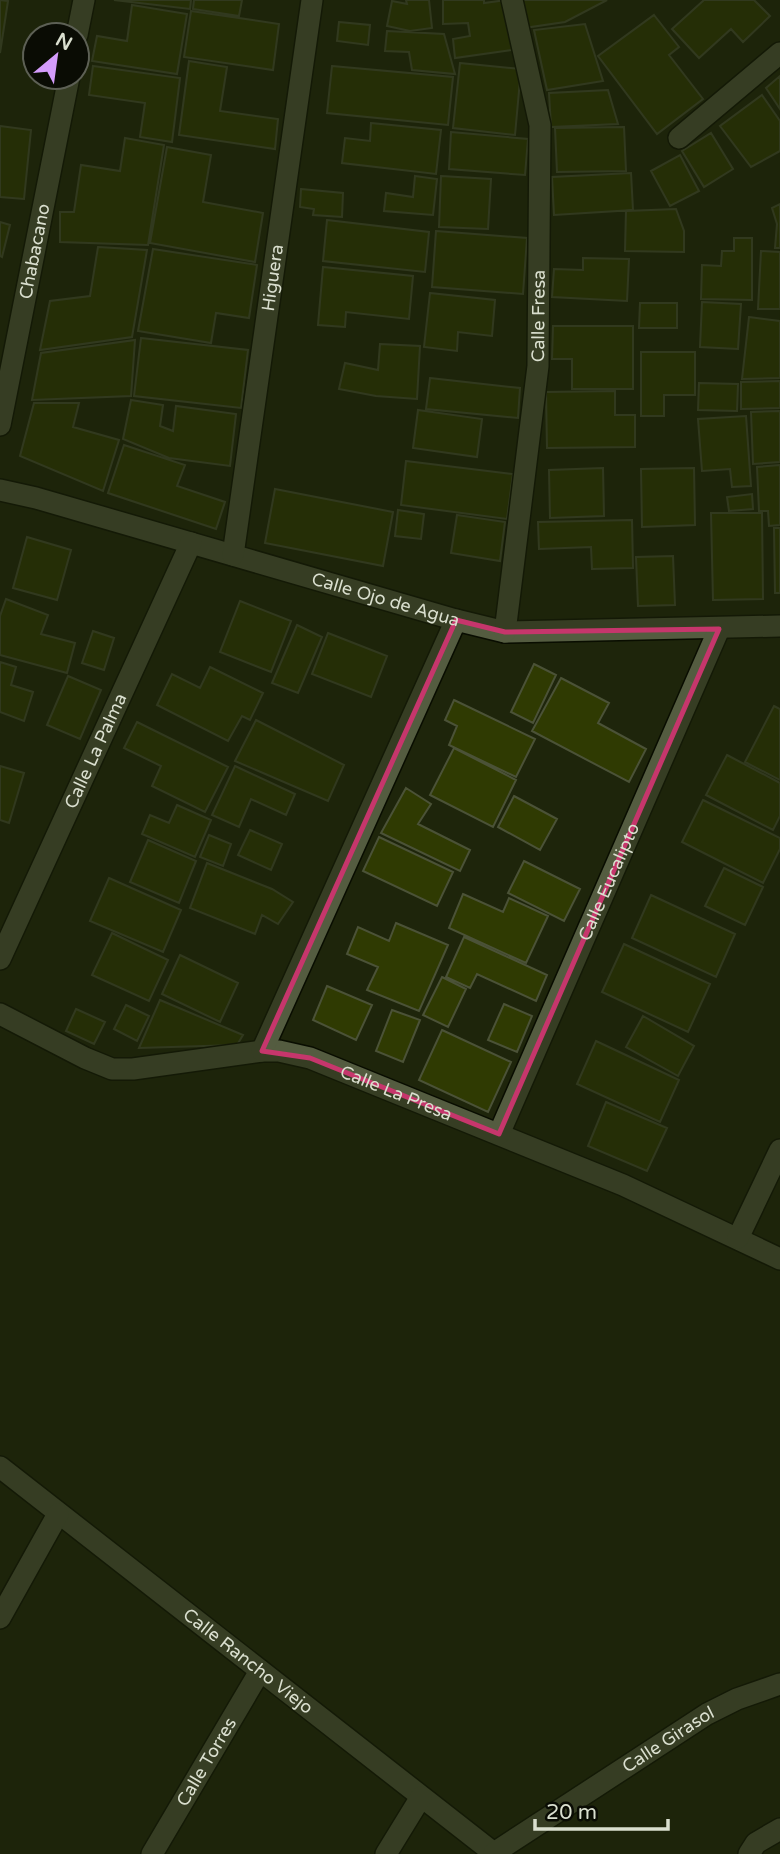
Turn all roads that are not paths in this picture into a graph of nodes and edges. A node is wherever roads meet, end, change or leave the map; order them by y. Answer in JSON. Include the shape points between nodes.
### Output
{"nodes":[{"id":1,"x":84,"y":0,"type":"edge"},
{"id":2,"x":313,"y":0,"type":"edge"},
{"id":3,"x":512,"y":0,"type":"edge"},
{"id":4,"x":80,"y":21,"type":"edge"},
{"id":5,"x":780,"y":53,"type":"edge"},
{"id":6,"x":66,"y":91,"type":"edge"},
{"id":7,"x":679,"y":138,"type":"dead end"},
{"id":8,"x":0,"y":425,"type":"edge"},
{"id":9,"x":0,"y":490,"type":"edge"},
{"id":10,"x":191,"y":543,"type":"junction"},
{"id":11,"x":233,"y":555,"type":"junction"},
{"id":12,"x":456,"y":620,"type":"junction"},
{"id":13,"x":780,"y":626,"type":"edge"},
{"id":14,"x":719,"y":629,"type":"junction"},
{"id":15,"x":505,"y":632,"type":"junction"},
{"id":16,"x":0,"y":959,"type":"edge"},
{"id":17,"x":0,"y":1014,"type":"edge"},
{"id":18,"x":262,"y":1051,"type":"junction"},
{"id":19,"x":499,"y":1134,"type":"junction"},
{"id":20,"x":780,"y":1150,"type":"edge"},
{"id":21,"x":738,"y":1238,"type":"junction"},
{"id":22,"x":780,"y":1259,"type":"edge"},
{"id":23,"x":0,"y":1467,"type":"edge"},
{"id":24,"x":58,"y":1514,"type":"junction"},
{"id":25,"x":0,"y":1618,"type":"edge"},
{"id":26,"x":260,"y":1671,"type":"junction"},
{"id":27,"x":780,"y":1684,"type":"edge"},
{"id":28,"x":421,"y":1797,"type":"junction"},
{"id":29,"x":780,"y":1829,"type":"edge"},
{"id":30,"x":152,"y":1854,"type":"edge"},
{"id":31,"x":386,"y":1854,"type":"edge"},
{"id":32,"x":494,"y":1854,"type":"edge"},
{"id":33,"x":749,"y":1854,"type":"edge"}],
"edges":[{"from":1,"to":4,"type":"street"},
{"from":2,"to":11,"type":"street","name":"Higuera"},
{"from":3,"to":15,"type":"street","name":"Calle Fresa","via":[[540,125],[538,353]]},
{"from":5,"to":7,"type":"street"},
{"from":6,"to":8,"type":"street","name":"Chabacano"},
{"from":9,"to":10,"type":"street","name":"Calle Ojo de Agua"},
{"from":10,"to":11,"type":"street","name":"Calle Ojo de Agua"},
{"from":10,"to":16,"type":"street","name":"Calle La Palma"},
{"from":11,"to":12,"type":"street","name":"Calle Ojo de Agua"},
{"from":12,"to":15,"type":"street","name":"Calle Ojo de Agua"},
{"from":12,"to":18,"type":"street"},
{"from":13,"to":14,"type":"street","name":"Calle Ojo de Agua"},
{"from":14,"to":15,"type":"street","name":"Calle Ojo de Agua"},
{"from":14,"to":19,"type":"street","name":"Calle Eucalipto"},
{"from":17,"to":18,"type":"street","name":"Calle La Presa","via":[[112,1069]]},
{"from":18,"to":19,"type":"street","name":"Calle La Presa","via":[[310,1058]]},
{"from":19,"to":21,"type":"street","name":"Calle La Presa"},
{"from":20,"to":21,"type":"street"},
{"from":21,"to":22,"type":"street","name":"Calle La Presa"},
{"from":23,"to":24,"type":"street","name":"Calle Rancho Viejo"},
{"from":24,"to":25,"type":"street"},
{"from":24,"to":26,"type":"street","name":"Calle Rancho Viejo"},
{"from":26,"to":28,"type":"street","name":"Calle Rancho Viejo"},
{"from":26,"to":30,"type":"street","name":"Calle Torres"},
{"from":27,"to":32,"type":"street","name":"Calle Girasol","via":[[707,1714]]},
{"from":28,"to":31,"type":"street"},
{"from":28,"to":32,"type":"street","name":"Calle Rancho Viejo"},
{"from":29,"to":33,"type":"street","via":[[756,1843]]}]}
